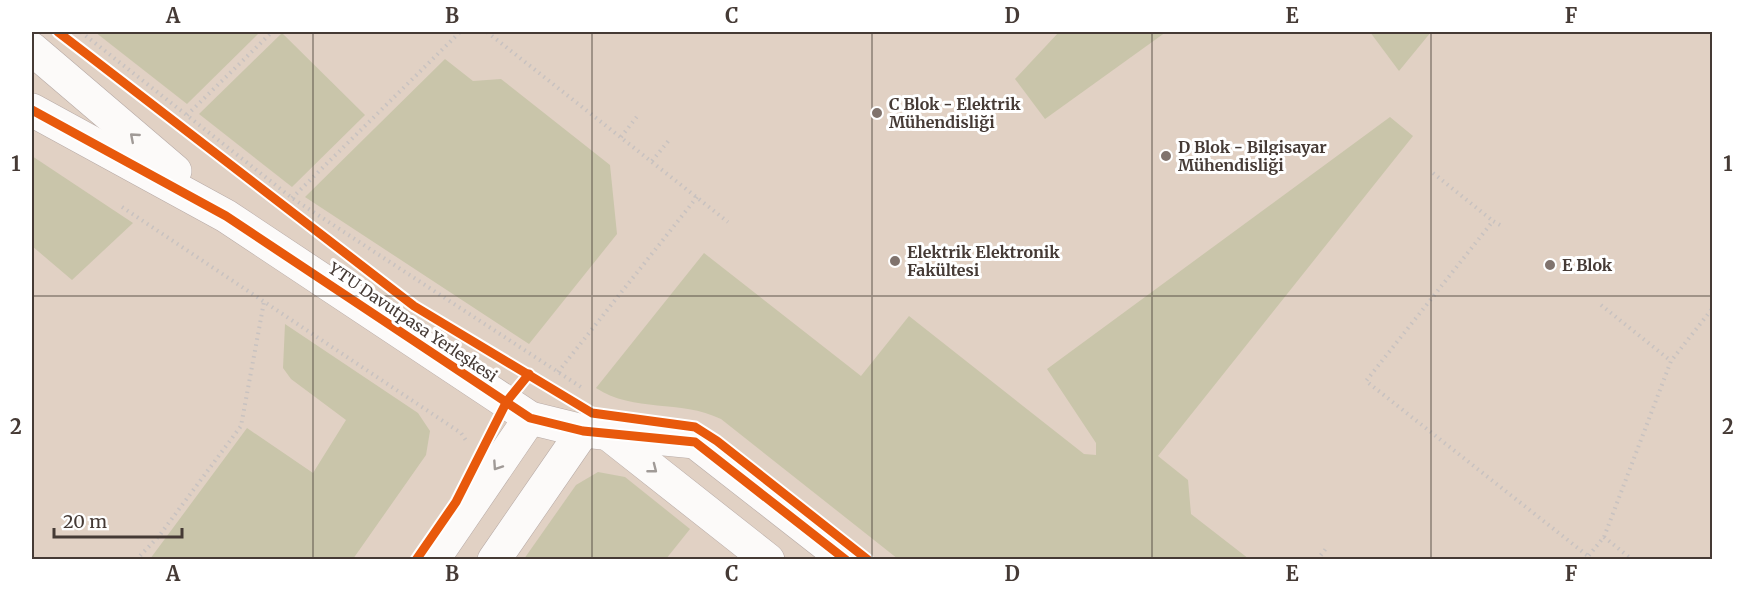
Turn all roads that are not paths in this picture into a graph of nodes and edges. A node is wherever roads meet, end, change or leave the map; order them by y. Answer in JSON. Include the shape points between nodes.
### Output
{"nodes":[{"id":1,"x":32,"y":49,"type":"edge"},
{"id":2,"x":32,"y":110,"type":"edge"},
{"id":3,"x":226,"y":216,"type":"junction"},
{"id":4,"x":530,"y":418,"type":"junction"},
{"id":5,"x":595,"y":432,"type":"junction"},
{"id":6,"x":433,"y":560,"type":"edge"},
{"id":7,"x":494,"y":560,"type":"edge"},
{"id":8,"x":768,"y":560,"type":"edge"},
{"id":9,"x":846,"y":560,"type":"edge"}],
"edges":[{"from":3,"to":1,"type":"street","name":"YTU Davutpasa Yerleşkesi","one_way":true},
{"from":2,"to":3,"type":"street","name":"YTU Davutpasa Yerleşkesi"},
{"from":3,"to":4,"type":"street","name":"YTU Davutpasa Yerleşkesi"},
{"from":4,"to":5,"type":"street","name":"YTU Davutpasa Yerleşkesi"},
{"from":4,"to":6,"type":"street","one_way":true},
{"from":5,"to":7,"type":"street"},
{"from":5,"to":8,"type":"street","name":"YTU Davutpasa Yerleşkesi","one_way":true},
{"from":5,"to":9,"type":"street","name":"YTU Davutpasa Yerleşkesi","via":[[695,442]]}]}
